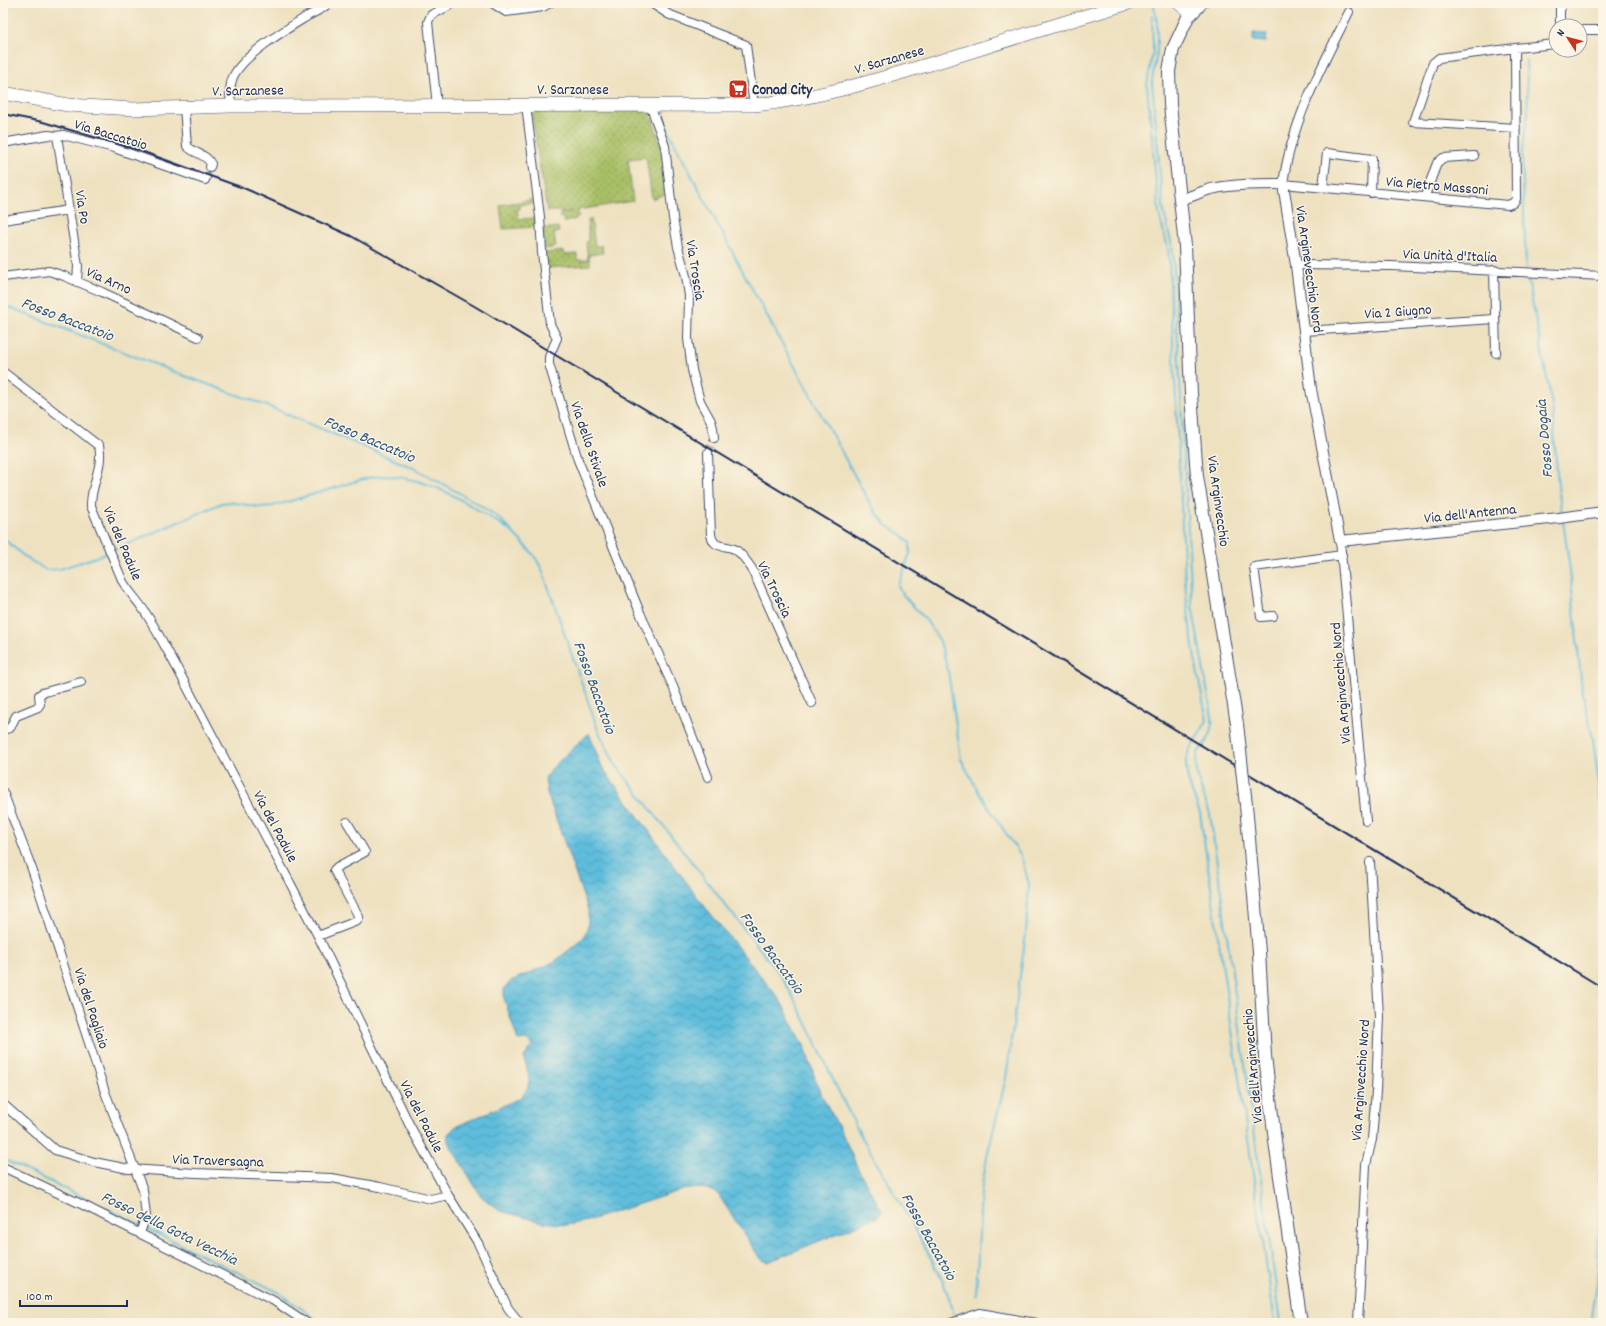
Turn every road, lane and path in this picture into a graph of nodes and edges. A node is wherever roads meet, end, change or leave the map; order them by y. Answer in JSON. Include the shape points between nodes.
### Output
{"nodes":[{"id":1,"x":329,"y":3,"type":"edge"},
{"id":2,"x":452,"y":3,"type":"edge"},
{"id":3,"x":492,"y":3,"type":"edge"},
{"id":4,"x":550,"y":3,"type":"edge"},
{"id":5,"x":651,"y":3,"type":"edge"},
{"id":6,"x":1129,"y":3,"type":"edge"},
{"id":7,"x":1560,"y":3,"type":"edge"},
{"id":8,"x":1181,"y":5,"type":"edge"},
{"id":9,"x":1199,"y":5,"type":"edge"},
{"id":10,"x":1350,"y":12,"type":"dead end"},
{"id":11,"x":1560,"y":18,"type":"edge"},
{"id":12,"x":1182,"y":28,"type":"junction"},
{"id":13,"x":1588,"y":30,"type":"edge"},
{"id":14,"x":1603,"y":30,"type":"edge"},
{"id":15,"x":1548,"y":45,"type":"edge"},
{"id":16,"x":1515,"y":48,"type":"junction"},
{"id":17,"x":3,"y":93,"type":"edge"},
{"id":18,"x":752,"y":104,"type":"junction"},
{"id":19,"x":526,"y":105,"type":"junction"},
{"id":20,"x":650,"y":105,"type":"junction"},
{"id":21,"x":231,"y":106,"type":"junction"},
{"id":22,"x":437,"y":106,"type":"junction"},
{"id":23,"x":184,"y":107,"type":"junction"},
{"id":24,"x":1516,"y":128,"type":"junction"},
{"id":25,"x":57,"y":136,"type":"junction"},
{"id":26,"x":3,"y":143,"type":"edge"},
{"id":27,"x":1474,"y":156,"type":"dead end"},
{"id":28,"x":210,"y":167,"type":"dead end"},
{"id":29,"x":206,"y":178,"type":"dead end"},
{"id":30,"x":1283,"y":184,"type":"junction"},
{"id":31,"x":1323,"y":188,"type":"junction"},
{"id":32,"x":1371,"y":193,"type":"junction"},
{"id":33,"x":1425,"y":196,"type":"junction"},
{"id":34,"x":1181,"y":199,"type":"junction"},
{"id":35,"x":69,"y":210,"type":"junction"},
{"id":36,"x":3,"y":220,"type":"edge"},
{"id":37,"x":1296,"y":265,"type":"junction"},
{"id":38,"x":1494,"y":270,"type":"junction"},
{"id":39,"x":1603,"y":276,"type":"edge"},
{"id":40,"x":3,"y":277,"type":"edge"},
{"id":41,"x":77,"y":282,"type":"junction"},
{"id":42,"x":1495,"y":319,"type":"junction"},
{"id":43,"x":1304,"y":331,"type":"junction"},
{"id":44,"x":198,"y":337,"type":"dead end"},
{"id":45,"x":1496,"y":353,"type":"dead end"},
{"id":46,"x":3,"y":372,"type":"edge"},
{"id":47,"x":714,"y":438,"type":"tunnel mouth"},
{"id":48,"x":708,"y":453,"type":"tunnel mouth"},
{"id":49,"x":1603,"y":512,"type":"edge"},
{"id":50,"x":1340,"y":542,"type":"junction"},
{"id":51,"x":1342,"y":555,"type":"junction"},
{"id":52,"x":1273,"y":616,"type":"dead end"},
{"id":53,"x":81,"y":682,"type":"dead end"},
{"id":54,"x":812,"y":703,"type":"dead end"},
{"id":55,"x":3,"y":730,"type":"edge"},
{"id":56,"x":708,"y":776,"type":"dead end"},
{"id":57,"x":3,"y":792,"type":"edge"},
{"id":58,"x":1246,"y":805,"type":"joint"},
{"id":59,"x":1366,"y":821,"type":"dead end"},
{"id":60,"x":347,"y":822,"type":"dead end"},
{"id":61,"x":1370,"y":862,"type":"dead end"},
{"id":62,"x":318,"y":936,"type":"junction"},
{"id":63,"x":3,"y":1104,"type":"edge"},
{"id":64,"x":3,"y":1167,"type":"edge"},
{"id":65,"x":137,"y":1171,"type":"junction"},
{"id":66,"x":448,"y":1195,"type":"junction"},
{"id":67,"x":141,"y":1232,"type":"junction"},
{"id":68,"x":307,"y":1323,"type":"edge"},
{"id":69,"x":520,"y":1323,"type":"edge"},
{"id":70,"x":951,"y":1323,"type":"edge"},
{"id":71,"x":1036,"y":1323,"type":"edge"},
{"id":72,"x":1301,"y":1323,"type":"edge"},
{"id":73,"x":1358,"y":1323,"type":"edge"}],
"edges":[{"from":1,"to":21,"type":"street","via":[[270,40],[240,67],[233,76],[230,90]]},
{"from":2,"to":22,"type":"street","via":[[431,15],[428,22]]},
{"from":3,"to":4,"type":"street","via":[[506,12],[543,7]]},
{"from":5,"to":18,"type":"street","via":[[668,14],[746,45]]},
{"from":6,"to":18,"type":"main road","name":"V. Sarzanese","via":[[916,68],[820,94],[780,102]]},
{"from":7,"to":11,"type":"street"},
{"from":8,"to":9,"type":"main road","via":[[1190,9]]},
{"from":8,"to":12,"type":"main road"},
{"from":9,"to":12,"type":"main road"},
{"from":10,"to":30,"type":"street","name":"Via Arginevecchio Nord","via":[[1312,88],[1292,143]]},
{"from":12,"to":34,"type":"main road","name":"Via Arginvecchio","via":[[1173,49],[1169,71],[1170,105]]},
{"from":13,"to":14,"type":"street"},
{"from":15,"to":16,"type":"street"},
{"from":16,"to":24,"type":"street","name":"Via Pietro Massoni"},
{"from":16,"to":24,"type":"street","via":[[1439,58],[1433,63],[1413,122]]},
{"from":17,"to":23,"type":"main road","name":"V. Sarzanese","via":[[68,105],[132,110]]},
{"from":18,"to":20,"type":"main road","name":"V. Sarzanese"},
{"from":19,"to":20,"type":"main road","name":"V. Sarzanese"},
{"from":19,"to":22,"type":"main road","name":"V. Sarzanese"},
{"from":19,"to":56,"type":"street","name":"Via dello Stivale","via":[[550,324],[557,338],[549,357],[549,364],[578,460]]},
{"from":20,"to":47,"type":"street","name":"Via Troscia","via":[[665,146],[673,218],[686,276],[689,296],[688,339],[692,370],[700,401],[713,428]]},
{"from":21,"to":22,"type":"main road","name":"V. Sarzanese"},
{"from":21,"to":23,"type":"main road","name":"V. Sarzanese"},
{"from":23,"to":28,"type":"street","via":[[187,146],[209,159]]},
{"from":24,"to":33,"type":"street","name":"Via Pietro Massoni","via":[[1516,199],[1513,203],[1508,205]]},
{"from":25,"to":26,"type":"street","name":"Via Baccatoio","via":[[48,135]]},
{"from":25,"to":29,"type":"street","name":"Via Baccatoio","via":[[63,134],[114,148]]},
{"from":25,"to":35,"type":"street","name":"Via Po"},
{"from":27,"to":33,"type":"street","via":[[1443,158],[1437,163]]},
{"from":30,"to":31,"type":"street","name":"Via Pietro Massoni"},
{"from":30,"to":34,"type":"street","via":[[1231,186]]},
{"from":30,"to":37,"type":"street","name":"Via Arginevecchio Nord"},
{"from":31,"to":32,"type":"street","name":"Via Pietro Massoni"},
{"from":31,"to":32,"type":"street","via":[[1327,153],[1372,158]]},
{"from":32,"to":33,"type":"street","name":"Via Pietro Massoni"},
{"from":34,"to":58,"type":"main road","name":"Via Arginvecchio","bridge":true,"via":[[1197,476],[1237,724]]},
{"from":35,"to":36,"type":"street"},
{"from":35,"to":41,"type":"street","name":"Via Po","via":[[78,266]]},
{"from":37,"to":38,"type":"street","name":"Via Unità d'Italia"},
{"from":37,"to":43,"type":"street","name":"Via Arginevecchio Nord"},
{"from":38,"to":39,"type":"street","name":"Via Unità d'Italia"},
{"from":38,"to":42,"type":"street"},
{"from":40,"to":41,"type":"street","name":"Via Arno","via":[[49,271]]},
{"from":41,"to":44,"type":"street","name":"Via Arno"},
{"from":42,"to":43,"type":"street","name":"Via 2 Giugno"},
{"from":42,"to":45,"type":"street"},
{"from":43,"to":50,"type":"street","name":"Via Arginevecchio Nord","via":[[1311,389]]},
{"from":46,"to":62,"type":"street","name":"Via del Padule","via":[[99,446],[100,459],[91,506],[128,592],[153,625],[177,668]]},
{"from":48,"to":54,"type":"street","name":"Via Troscia","via":[[712,541],[734,548],[752,569]]},
{"from":49,"to":50,"type":"street","name":"Via dell'Antenna"},
{"from":50,"to":51,"type":"street","name":"Via Arginvecchio Nord"},
{"from":51,"to":52,"type":"street","via":[[1254,567],[1261,617]]},
{"from":51,"to":59,"type":"street","name":"Via Arginvecchio Nord"},
{"from":53,"to":55,"type":"street","via":[[42,693],[39,695],[38,706],[16,716],[10,728]]},
{"from":57,"to":65,"type":"street","name":"Via del Pagliaio","via":[[32,869],[105,1092]]},
{"from":58,"to":72,"type":"main road","name":"Via dell'Arginvecchio","via":[[1259,952],[1264,1056]]},
{"from":60,"to":62,"type":"street","via":[[365,852],[334,870],[359,917],[357,921]]},
{"from":61,"to":73,"type":"street","name":"Via Arginvecchio Nord","via":[[1379,1016],[1372,1138],[1366,1165]]},
{"from":62,"to":66,"type":"street","name":"Via del Padule","via":[[410,1126]]},
{"from":63,"to":65,"type":"street","name":"Via Traversagna","via":[[55,1150]]},
{"from":64,"to":67,"type":"street"},
{"from":65,"to":66,"type":"street","name":"Via Traversagna","via":[[332,1178],[430,1199]]},
{"from":65,"to":67,"type":"street","name":"Via del Pagliaio","via":[[146,1209]]},
{"from":66,"to":69,"type":"street","name":"Via del Padule","via":[[478,1243],[508,1308]]},
{"from":67,"to":68,"type":"street","via":[[274,1301]]},
{"from":70,"to":71,"type":"street","via":[[980,1313]]}]}
